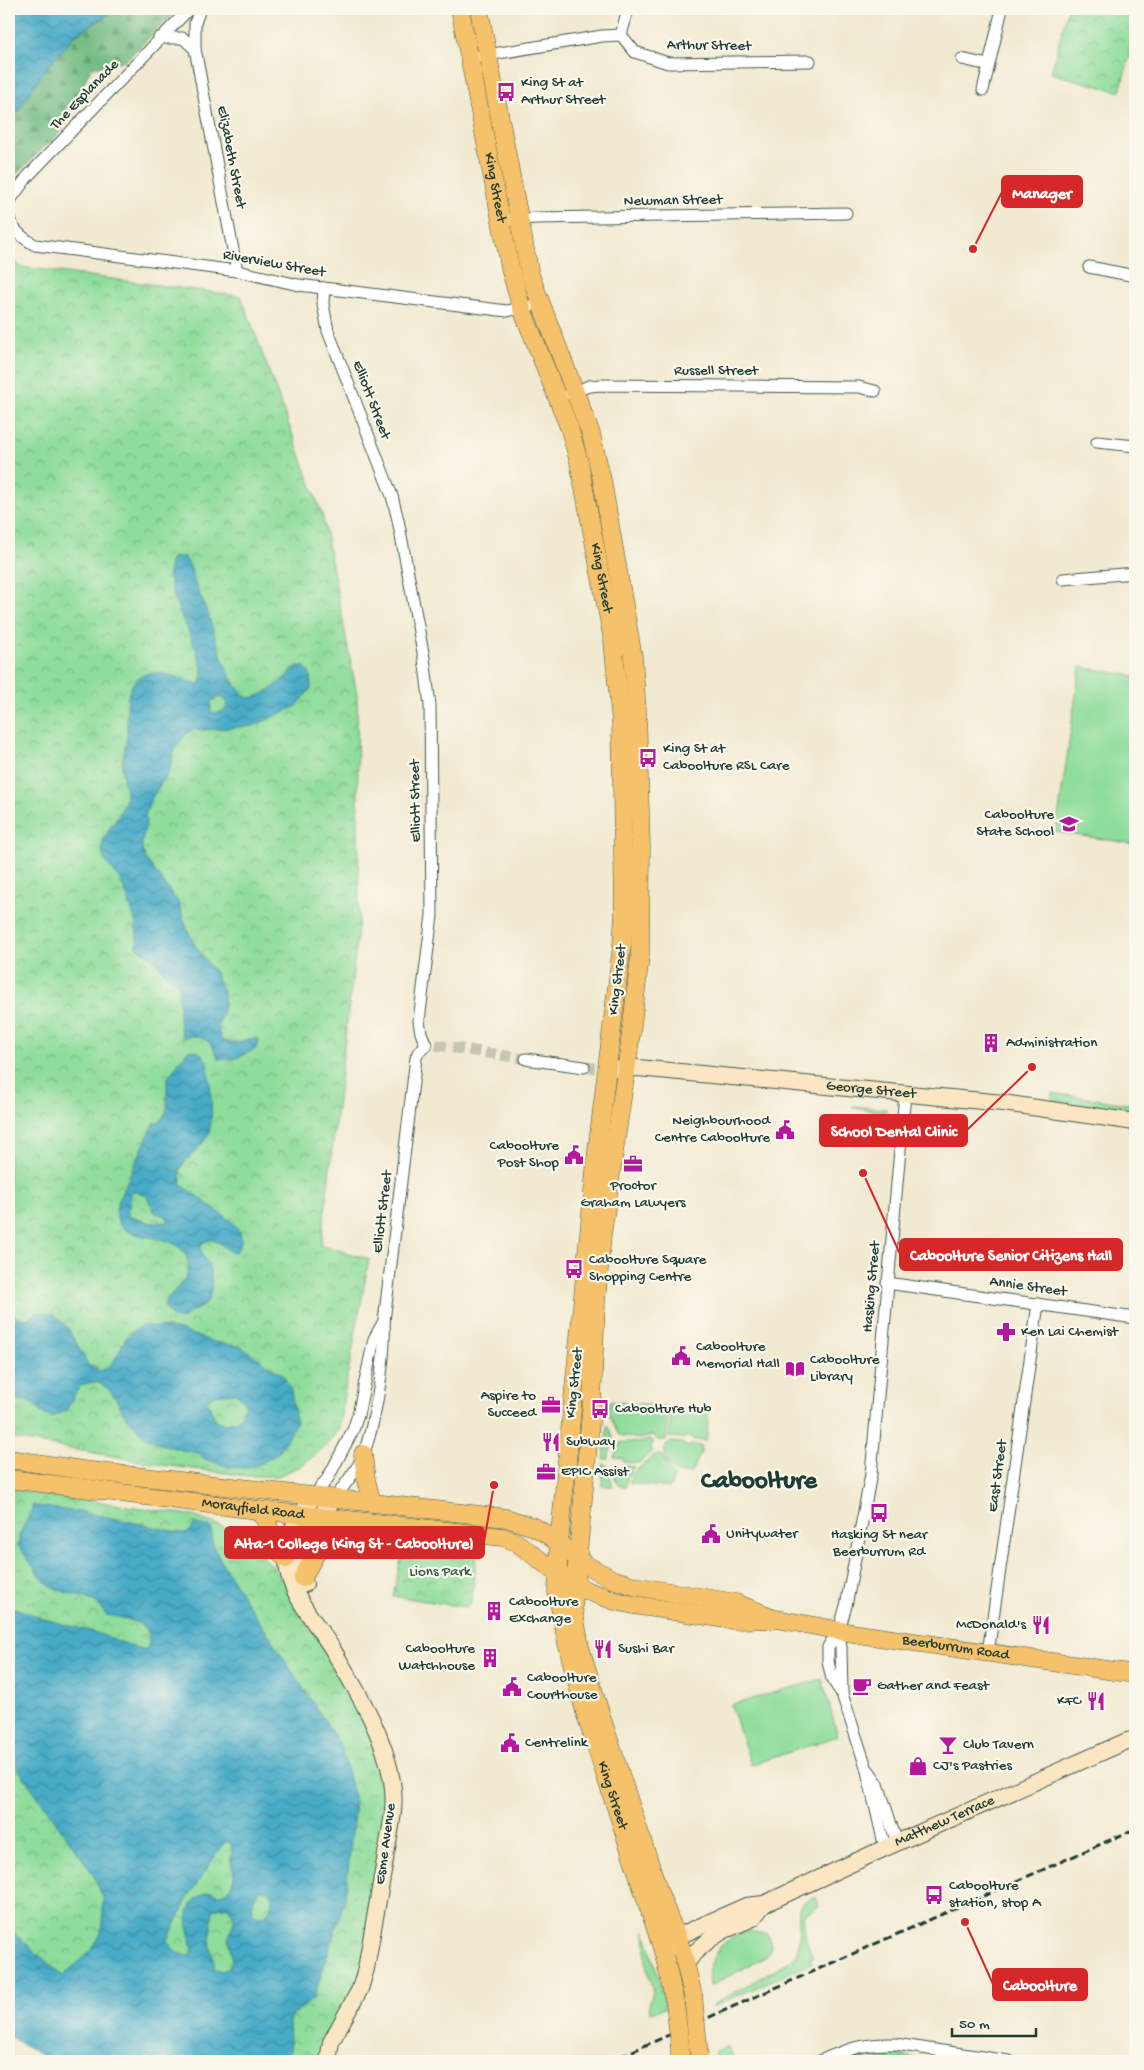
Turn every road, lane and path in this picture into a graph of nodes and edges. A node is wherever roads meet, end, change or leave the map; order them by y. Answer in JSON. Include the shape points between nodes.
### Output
{"nodes":[{"id":1,"x":189,"y":9,"type":"edge"},
{"id":2,"x":200,"y":9,"type":"edge"},
{"id":3,"x":460,"y":9,"type":"edge"},
{"id":4,"x":478,"y":9,"type":"edge"},
{"id":5,"x":628,"y":9,"type":"edge"},
{"id":6,"x":1002,"y":9,"type":"edge"},
{"id":7,"x":621,"y":36,"type":"junction"},
{"id":8,"x":159,"y":38,"type":"junction"},
{"id":9,"x":195,"y":49,"type":"junction"},
{"id":10,"x":487,"y":55,"type":"junction"},
{"id":11,"x":469,"y":58,"type":"junction"},
{"id":12,"x":962,"y":59,"type":"dead end"},
{"id":13,"x":810,"y":61,"type":"dead end"},
{"id":14,"x":988,"y":65,"type":"junction"},
{"id":15,"x":983,"y":90,"type":"dead end"},
{"id":16,"x":9,"y":207,"type":"edge"},
{"id":17,"x":846,"y":213,"type":"dead end"},
{"id":18,"x":10,"y":220,"type":"edge"},
{"id":19,"x":518,"y":220,"type":"junction"},
{"id":20,"x":500,"y":221,"type":"junction"},
{"id":21,"x":1089,"y":267,"type":"dead end"},
{"id":22,"x":238,"y":271,"type":"junction"},
{"id":23,"x":1135,"y":276,"type":"edge"},
{"id":24,"x":324,"y":288,"type":"junction"},
{"id":25,"x":539,"y":304,"type":"junction"},
{"id":26,"x":522,"y":309,"type":"junction"},
{"id":27,"x":875,"y":391,"type":"dead end"},
{"id":28,"x":567,"y":395,"type":"junction"},
{"id":29,"x":1097,"y":442,"type":"dead end"},
{"id":30,"x":1135,"y":446,"type":"edge"},
{"id":31,"x":1135,"y":573,"type":"edge"},
{"id":32,"x":1063,"y":579,"type":"dead end"},
{"id":33,"x":526,"y":1059,"type":"tunnel mouth"},
{"id":34,"x":595,"y":1068,"type":"junction"},
{"id":35,"x":626,"y":1068,"type":"junction"},
{"id":36,"x":906,"y":1094,"type":"junction"},
{"id":37,"x":1135,"y":1122,"type":"edge"},
{"id":38,"x":887,"y":1283,"type":"junction"},
{"id":39,"x":1038,"y":1304,"type":"junction"},
{"id":40,"x":1135,"y":1318,"type":"edge"},
{"id":41,"x":384,"y":1321,"type":"junction"},
{"id":42,"x":363,"y":1454,"type":"junction"},
{"id":43,"x":9,"y":1459,"type":"edge"},
{"id":44,"x":9,"y":1478,"type":"edge"},
{"id":45,"x":314,"y":1496,"type":"junction"},
{"id":46,"x":335,"y":1498,"type":"junction"},
{"id":47,"x":372,"y":1503,"type":"junction"},
{"id":48,"x":257,"y":1510,"type":"junction"},
{"id":49,"x":300,"y":1515,"type":"junction"},
{"id":50,"x":320,"y":1517,"type":"junction"},
{"id":51,"x":357,"y":1522,"type":"junction"},
{"id":52,"x":559,"y":1544,"type":"junction"},
{"id":53,"x":576,"y":1557,"type":"junction"},
{"id":54,"x":286,"y":1559,"type":"junction"},
{"id":55,"x":557,"y":1573,"type":"junction"},
{"id":56,"x":303,"y":1578,"type":"junction"},
{"id":57,"x":574,"y":1583,"type":"junction"},
{"id":58,"x":777,"y":1619,"type":"junction"},
{"id":59,"x":839,"y":1630,"type":"junction"},
{"id":60,"x":322,"y":1633,"type":"junction"},
{"id":61,"x":988,"y":1653,"type":"junction"},
{"id":62,"x":1135,"y":1674,"type":"edge"},
{"id":63,"x":1132,"y":1737,"type":"edge"},
{"id":64,"x":891,"y":1845,"type":"junction"},
{"id":65,"x":764,"y":1904,"type":"junction"},
{"id":66,"x":677,"y":1937,"type":"junction"},
{"id":67,"x":664,"y":1954,"type":"junction"},
{"id":68,"x":686,"y":1964,"type":"junction"},
{"id":69,"x":699,"y":2059,"type":"edge"},
{"id":70,"x":992,"y":2060,"type":"edge"},
{"id":71,"x":328,"y":2061,"type":"edge"},
{"id":72,"x":680,"y":2061,"type":"edge"},
{"id":73,"x":820,"y":2061,"type":"edge"},
{"id":74,"x":1009,"y":2061,"type":"edge"}],
"edges":[{"from":1,"to":8,"type":"street","name":"The Esplanade"},
{"from":2,"to":9,"type":"street","name":"Elizabeth Street","via":[[195,23]]},
{"from":3,"to":11,"type":"main road","name":"King Street"},
{"from":4,"to":10,"type":"main road","name":"King Street"},
{"from":5,"to":7,"type":"street"},
{"from":6,"to":14,"type":"street"},
{"from":7,"to":10,"type":"street","via":[[602,36]]},
{"from":7,"to":13,"type":"street","name":"Arthur Street","via":[[635,52],[668,63]]},
{"from":8,"to":9,"type":"street","via":[[183,38]]},
{"from":8,"to":16,"type":"street","name":"The Esplanade","via":[[28,176]]},
{"from":9,"to":22,"type":"street","name":"Elizabeth Street"},
{"from":10,"to":11,"type":"street"},
{"from":10,"to":19,"type":"main road","name":"King Street"},
{"from":11,"to":20,"type":"main road","name":"King Street"},
{"from":12,"to":14,"type":"street"},
{"from":14,"to":15,"type":"street"},
{"from":17,"to":19,"type":"street","name":"Newman Street"},
{"from":18,"to":22,"type":"street","name":"Riverview Street","via":[[21,237],[35,245]]},
{"from":19,"to":20,"type":"street","name":"Newman Street"},
{"from":19,"to":25,"type":"main road","name":"King Street"},
{"from":20,"to":26,"type":"main road","name":"King Street"},
{"from":21,"to":23,"type":"street"},
{"from":22,"to":24,"type":"street","name":"Riverview Street"},
{"from":24,"to":26,"type":"street","name":"Riverview Street","via":[[507,311]]},
{"from":24,"to":41,"type":"street","name":"Elliott Street","via":[[328,331],[392,496],[424,658],[430,705],[432,915],[419,1020],[421,1033],[431,1045],[416,1058]]},
{"from":25,"to":26,"type":"street","name":"Riverview Street"},
{"from":25,"to":28,"type":"main road","name":"King Street"},
{"from":26,"to":28,"type":"main road","name":"King Street"},
{"from":27,"to":28,"type":"street","name":"Russell Street","via":[[859,387],[601,385]]},
{"from":28,"to":34,"type":"main road","name":"King Street","via":[[610,625],[620,699],[622,953]]},
{"from":28,"to":35,"type":"main road","name":"King Street","via":[[591,434],[597,458],[635,680],[641,941]]},
{"from":29,"to":30,"type":"street"},
{"from":31,"to":32,"type":"street"},
{"from":33,"to":34,"type":"street"},
{"from":34,"to":35,"type":"street","name":"George Street"},
{"from":34,"to":52,"type":"main road","name":"King Street","via":[[592,1196]]},
{"from":35,"to":36,"type":"street","name":"George Street"},
{"from":35,"to":53,"type":"main road","name":"King Street","via":[[602,1235],[592,1401]]},
{"from":36,"to":37,"type":"street","name":"George Street","via":[[1003,1102]]},
{"from":36,"to":38,"type":"street","name":"Hasking Street"},
{"from":38,"to":39,"type":"street","name":"Annie Street"},
{"from":38,"to":59,"type":"street","name":"Hasking Street","via":[[869,1489]]},
{"from":39,"to":40,"type":"street","name":"Annie Street"},
{"from":39,"to":61,"type":"street","name":"East Street"},
{"from":41,"to":42,"type":"street","name":"Elliott Street","via":[[385,1341],[375,1406]]},
{"from":41,"to":45,"type":"street","name":"Elliott Street","via":[[374,1338],[353,1430],[332,1471]]},
{"from":42,"to":46,"type":"street","name":"Elliott Street"},
{"from":42,"to":47,"type":"main road"},
{"from":43,"to":45,"type":"main road","name":"Morayfield Road"},
{"from":44,"to":48,"type":"main road","name":"Morayfield Road"},
{"from":45,"to":46,"type":"main road","name":"Morayfield Road"},
{"from":45,"to":49,"type":"street","name":"Esme Avenue"},
{"from":46,"to":47,"type":"main road","name":"Morayfield Road"},
{"from":46,"to":50,"type":"street","name":"Esme Avenue"},
{"from":47,"to":52,"type":"main road","name":"Morayfield Road","via":[[506,1518],[534,1528]]},
{"from":48,"to":49,"type":"main road","name":"Morayfield Road"},
{"from":48,"to":54,"type":"main road"},
{"from":49,"to":50,"type":"main road","name":"Morayfield Road"},
{"from":49,"to":54,"type":"street","name":"Esme Avenue","via":[[289,1537]]},
{"from":50,"to":51,"type":"main road","name":"Morayfield Road"},
{"from":50,"to":56,"type":"street","name":"Esme Avenue","via":[[303,1549]]},
{"from":51,"to":55,"type":"main road","name":"Morayfield Road","via":[[503,1537],[516,1542]]},
{"from":51,"to":56,"type":"main road","via":[[320,1545]]},
{"from":52,"to":53,"type":"main road","name":"Morayfield Road"},
{"from":52,"to":55,"type":"main road","name":"King Street"},
{"from":53,"to":57,"type":"main road","name":"King Street"},
{"from":53,"to":58,"type":"main road","name":"Beerburrum Road","via":[[598,1572],[634,1586],[736,1603]]},
{"from":54,"to":60,"type":"street","name":"Esme Avenue","via":[[295,1590]]},
{"from":55,"to":57,"type":"main road","name":"Morayfield Road"},
{"from":55,"to":67,"type":"main road","name":"King Street","via":[[562,1623],[586,1716]]},
{"from":56,"to":60,"type":"street","name":"Esme Avenue"},
{"from":57,"to":58,"type":"main road","name":"Beerburrum Road","via":[[604,1597],[634,1605],[732,1620]]},
{"from":57,"to":66,"type":"main road","name":"King Street","via":[[573,1608],[580,1647],[653,1877]]},
{"from":58,"to":59,"type":"main road","name":"Beerburrum Road"},
{"from":59,"to":61,"type":"main road","name":"Beerburrum Road"},
{"from":59,"to":64,"type":"street","via":[[842,1694]]},
{"from":60,"to":71,"type":"street","name":"Esme Avenue","via":[[379,1735],[393,1784],[393,1811],[366,1969],[360,1989],[331,2042]]},
{"from":61,"to":62,"type":"main road","name":"Beerburrum Road"},
{"from":63,"to":64,"type":"street","name":"Matthew Terrace"},
{"from":64,"to":65,"type":"street","name":"Matthew Terrace"},
{"from":65,"to":66,"type":"street","name":"Matthew Terrace","via":[[746,1906]]},
{"from":65,"to":68,"type":"street","name":"Matthew Terrace","via":[[752,1918],[709,1940]]},
{"from":66,"to":67,"type":"street","name":"Matthew Terrace"},
{"from":66,"to":68,"type":"main road","name":"King Street"},
{"from":67,"to":72,"type":"main road","name":"King Street","bridge":true,"via":[[674,2003]]},
{"from":68,"to":69,"type":"main road","name":"King Street","bridge":true,"via":[[693,1995]]},
{"from":70,"to":73,"type":"street","via":[[878,2043],[846,2049]]},
{"from":70,"to":74,"type":"street"}]}
